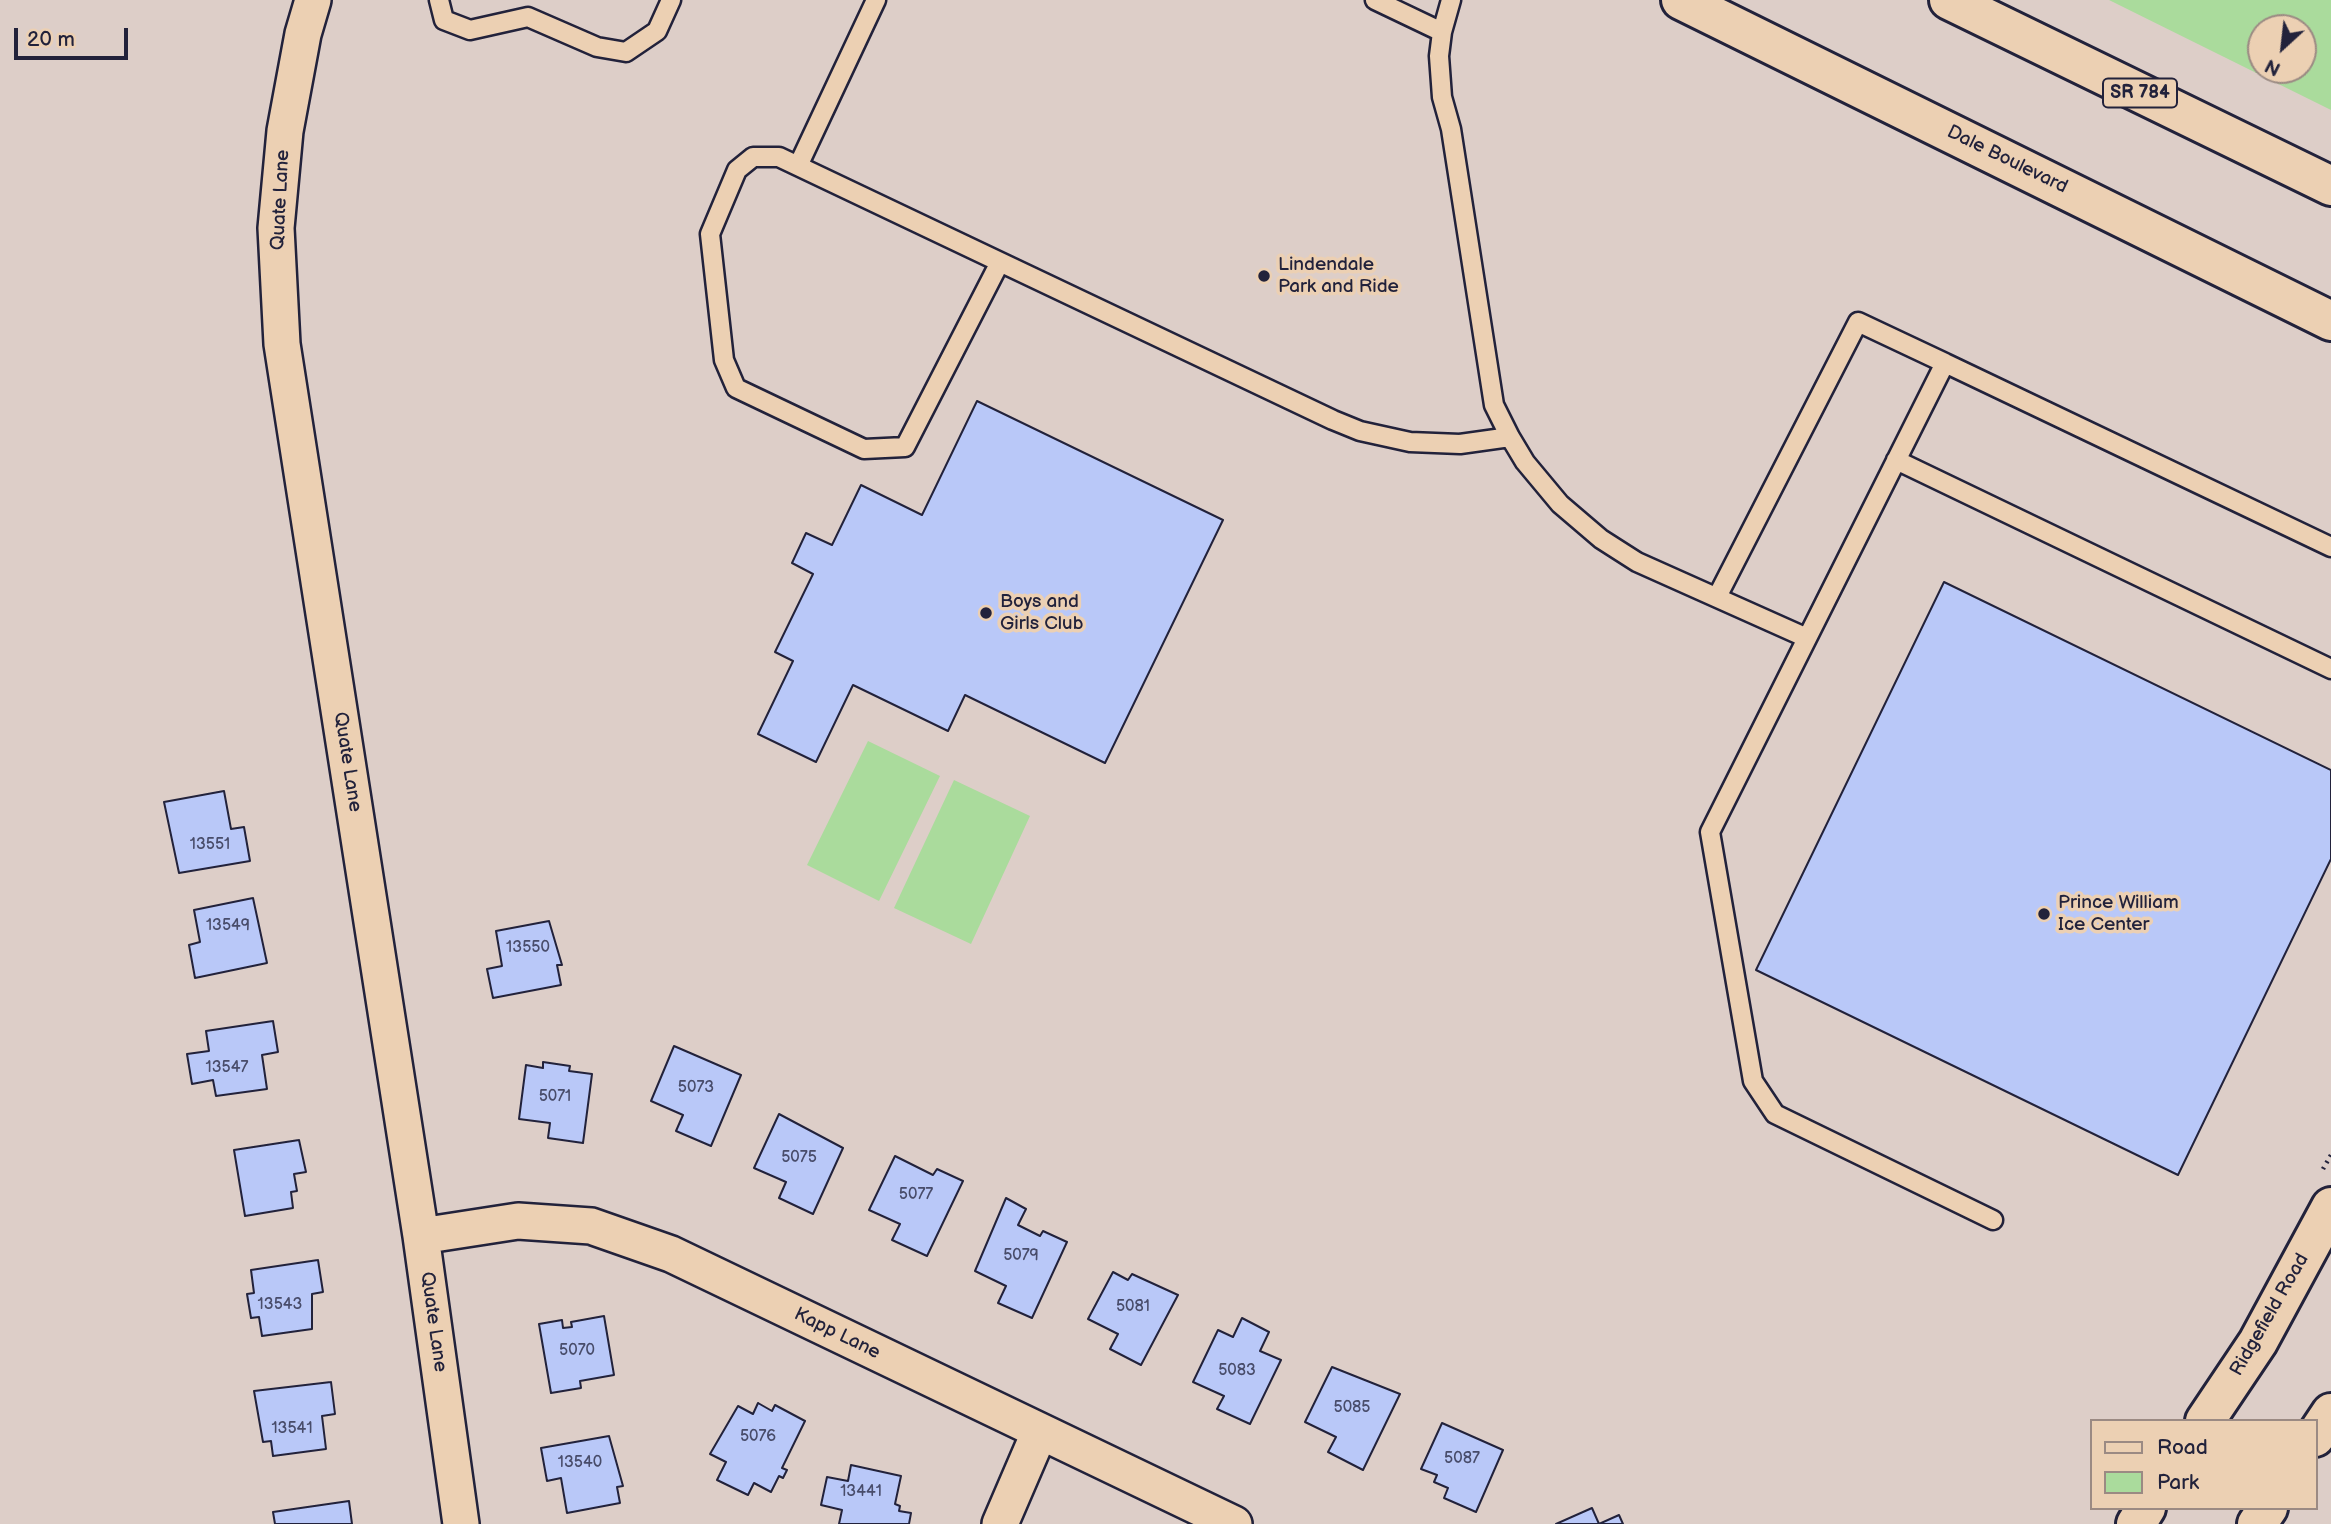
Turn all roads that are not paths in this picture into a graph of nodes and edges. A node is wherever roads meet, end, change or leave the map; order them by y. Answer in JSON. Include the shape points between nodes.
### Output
{"nodes":[{"id":1,"x":313,"y":0,"type":"edge"},
{"id":2,"x":439,"y":0,"type":"edge"},
{"id":3,"x":671,"y":0,"type":"edge"},
{"id":4,"x":876,"y":0,"type":"edge"},
{"id":5,"x":1375,"y":0,"type":"edge"},
{"id":6,"x":1451,"y":0,"type":"edge"},
{"id":7,"x":1681,"y":0,"type":"edge"},
{"id":8,"x":1949,"y":0,"type":"edge"},
{"id":9,"x":1442,"y":32,"type":"junction"},
{"id":10,"x":798,"y":166,"type":"junction"},
{"id":11,"x":2331,"y":186,"type":"edge"},
{"id":12,"x":1000,"y":262,"type":"junction"},
{"id":13,"x":2331,"y":321,"type":"edge"},
{"id":14,"x":1945,"y":363,"type":"junction"},
{"id":15,"x":1510,"y":436,"type":"junction"},
{"id":16,"x":1896,"y":460,"type":"junction"},
{"id":17,"x":2331,"y":547,"type":"edge"},
{"id":18,"x":1717,"y":597,"type":"junction"},
{"id":19,"x":1807,"y":638,"type":"junction"},
{"id":20,"x":2331,"y":669,"type":"edge"},
{"id":21,"x":2331,"y":1207,"type":"edge"},
{"id":22,"x":1993,"y":1220,"type":"dead end"},
{"id":23,"x":421,"y":1236,"type":"junction"},
{"id":24,"x":2331,"y":1413,"type":"edge"},
{"id":25,"x":2206,"y":1419,"type":"edge"},
{"id":26,"x":1040,"y":1431,"type":"junction"},
{"id":27,"x":2317,"y":1434,"type":"edge"},
{"id":28,"x":461,"y":1524,"type":"edge"},
{"id":29,"x":1000,"y":1524,"type":"edge"},
{"id":30,"x":1234,"y":1524,"type":"edge"}],
"edges":[{"from":1,"to":23,"type":"street","name":"Quate Lane","via":[[285,131],[277,214],[282,344]]},
{"from":2,"to":3,"type":"lane","via":[[444,20],[470,30],[528,17],[597,47],[626,52],[657,31]]},
{"from":4,"to":10,"type":"lane"},
{"from":5,"to":9,"type":"lane"},
{"from":6,"to":9,"type":"lane"},
{"from":7,"to":13,"type":"main road","name":"Dale Boulevard"},
{"from":8,"to":11,"type":"main road","number":"SR 784"},
{"from":9,"to":15,"type":"lane","via":[[1442,97],[1451,129],[1494,405]]},
{"from":10,"to":12,"type":"lane"},
{"from":10,"to":12,"type":"lane","via":[[779,157],[753,158],[737,170],[710,234],[724,360],[736,388],[864,449],[905,447]]},
{"from":12,"to":15,"type":"lane","via":[[1360,431],[1410,442],[1460,444]]},
{"from":14,"to":16,"type":"lane"},
{"from":14,"to":17,"type":"lane"},
{"from":14,"to":18,"type":"lane","via":[[1858,322]]},
{"from":15,"to":18,"type":"lane","via":[[1560,504],[1601,539],[1637,562]]},
{"from":16,"to":19,"type":"lane"},
{"from":16,"to":20,"type":"lane"},
{"from":18,"to":19,"type":"lane"},
{"from":19,"to":22,"type":"lane","via":[[1710,832],[1753,1081],[1775,1114]]},
{"from":21,"to":25,"type":"main road","name":"Ridgefield Road","via":[[2258,1342]]},
{"from":23,"to":26,"type":"street","name":"Kapp Lane","via":[[518,1221],[591,1226],[671,1254]]},
{"from":23,"to":28,"type":"street","name":"Quate Lane"},
{"from":24,"to":27,"type":"main road"},
{"from":26,"to":29,"type":"street"},
{"from":26,"to":30,"type":"street","name":"Kapp Lane"}]}
